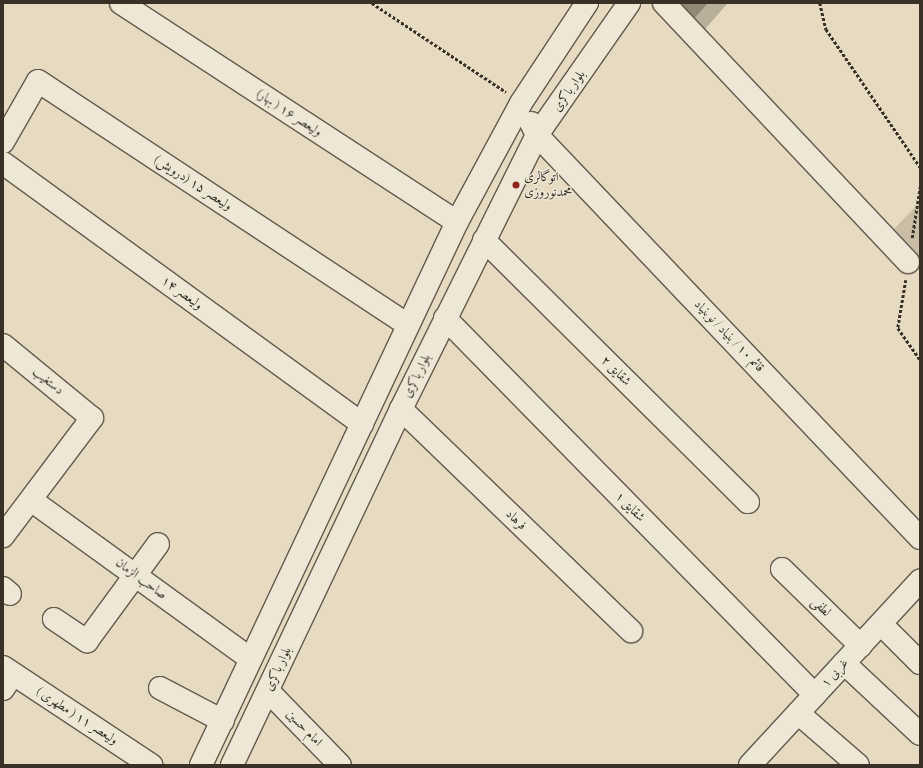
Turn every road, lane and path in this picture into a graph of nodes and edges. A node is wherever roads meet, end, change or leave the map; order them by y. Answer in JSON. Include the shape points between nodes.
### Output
{"nodes":[{"id":1,"x":121,"y":3,"type":"edge"},
{"id":2,"x":372,"y":3,"type":"edge"},
{"id":3,"x":587,"y":3,"type":"edge"},
{"id":4,"x":629,"y":3,"type":"edge"},
{"id":5,"x":664,"y":3,"type":"edge"},
{"id":6,"x":820,"y":3,"type":"edge"},
{"id":7,"x":521,"y":102,"type":"junction"},
{"id":8,"x":537,"y":135,"type":"junction"},
{"id":9,"x":3,"y":142,"type":"edge"},
{"id":10,"x":3,"y":163,"type":"edge"},
{"id":11,"x":920,"y":167,"type":"edge"},
{"id":12,"x":457,"y":222,"type":"junction"},
{"id":13,"x":484,"y":240,"type":"junction"},
{"id":14,"x":908,"y":262,"type":"dead end"},
{"id":15,"x":445,"y":318,"type":"junction"},
{"id":16,"x":407,"y":324,"type":"junction"},
{"id":17,"x":3,"y":345,"type":"edge"},
{"id":18,"x":401,"y":409,"type":"junction"},
{"id":19,"x":362,"y":424,"type":"junction"},
{"id":20,"x":31,"y":500,"type":"junction"},
{"id":21,"x":748,"y":502,"type":"dead end"},
{"id":22,"x":3,"y":536,"type":"edge"},
{"id":23,"x":920,"y":538,"type":"edge"},
{"id":24,"x":158,"y":544,"type":"dead end"},
{"id":25,"x":782,"y":569,"type":"dead end"},
{"id":26,"x":135,"y":575,"type":"junction"},
{"id":27,"x":920,"y":582,"type":"edge"},
{"id":28,"x":54,"y":619,"type":"dead end"},
{"id":29,"x":881,"y":624,"type":"junction"},
{"id":30,"x":631,"y":631,"type":"dead end"},
{"id":31,"x":861,"y":646,"type":"junction"},
{"id":32,"x":251,"y":658,"type":"junction"},
{"id":33,"x":844,"y":663,"type":"junction"},
{"id":34,"x":920,"y":663,"type":"edge"},
{"id":35,"x":6,"y":677,"type":"edge"},
{"id":36,"x":160,"y":688,"type":"dead end"},
{"id":37,"x":268,"y":691,"type":"junction"},
{"id":38,"x":816,"y":695,"type":"junction"},
{"id":39,"x":798,"y":713,"type":"junction"},
{"id":40,"x":222,"y":721,"type":"junction"},
{"id":41,"x":920,"y":734,"type":"edge"},
{"id":42,"x":151,"y":765,"type":"edge"},
{"id":43,"x":201,"y":765,"type":"edge"},
{"id":44,"x":232,"y":765,"type":"edge"},
{"id":45,"x":340,"y":765,"type":"edge"},
{"id":46,"x":750,"y":765,"type":"edge"},
{"id":47,"x":858,"y":765,"type":"edge"}],
"edges":[{"from":1,"to":12,"type":"street","name":"ولیعصر ۱۶ ( بهار)"},
{"from":2,"to":7,"type":"path"},
{"from":3,"to":7,"type":"street"},
{"from":4,"to":8,"type":"street","name":"بلوار باکری"},
{"from":5,"to":14,"type":"street"},
{"from":6,"to":11,"type":"path","via":[[826,29]]},
{"from":7,"to":8,"type":"street","name":"قائم ۱۰ / بنیاد / نوبنیاد"},
{"from":7,"to":12,"type":"street"},
{"from":8,"to":13,"type":"street","name":"بلوار باکری"},
{"from":8,"to":23,"type":"street","name":"قائم ۱۰ / بنیاد / نوبنیاد"},
{"from":9,"to":16,"type":"street","name":"ولیعصر ۱۵ (درویش)","via":[[38,81]]},
{"from":10,"to":19,"type":"street","name":"ولیعصر ۱۴"},
{"from":12,"to":16,"type":"street"},
{"from":13,"to":15,"type":"street","name":"بلوار باکری"},
{"from":13,"to":21,"type":"street","name":"شقایق ۲"},
{"from":15,"to":18,"type":"street","name":"بلوار باکری"},
{"from":15,"to":38,"type":"street","name":"شقایق ۱"},
{"from":16,"to":19,"type":"street"},
{"from":17,"to":20,"type":"street","name":"دستغیب","via":[[92,418]]},
{"from":18,"to":30,"type":"street","name":"فرهاد"},
{"from":18,"to":37,"type":"street","name":"بلوار باکری"},
{"from":19,"to":32,"type":"street"},
{"from":20,"to":22,"type":"street"},
{"from":20,"to":26,"type":"street","name":"صاحب الزمان"},
{"from":24,"to":26,"type":"street"},
{"from":25,"to":31,"type":"street","name":"لطفی"},
{"from":26,"to":28,"type":"street","via":[[87,642]]},
{"from":26,"to":32,"type":"street","name":"صاحب الزمان"},
{"from":27,"to":29,"type":"street","name":"۱ غربی"},
{"from":29,"to":31,"type":"street","name":"۱ غربی"},
{"from":29,"to":34,"type":"street"},
{"from":31,"to":33,"type":"street","name":"۱ غربی"},
{"from":32,"to":40,"type":"street"},
{"from":33,"to":38,"type":"street","name":"۱ غربی"},
{"from":33,"to":41,"type":"street"},
{"from":35,"to":42,"type":"street","name":"ولیعصر ۱۱ ( مطهری )"},
{"from":36,"to":40,"type":"street"},
{"from":37,"to":44,"type":"street","name":"بلوار باکری"},
{"from":37,"to":45,"type":"street","name":"امام حسین"},
{"from":38,"to":39,"type":"street","name":"۱ غربی"},
{"from":39,"to":46,"type":"street","name":"۱ غربی"},
{"from":39,"to":47,"type":"street"},
{"from":40,"to":43,"type":"street"}]}
